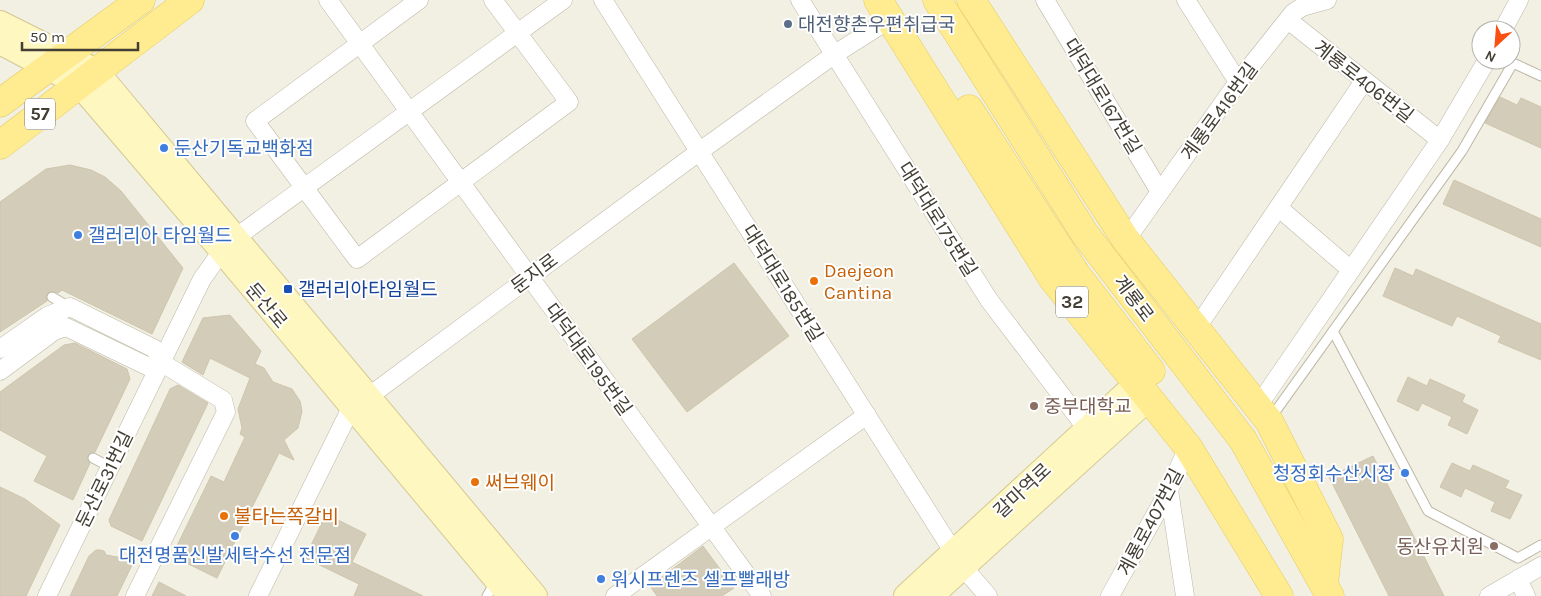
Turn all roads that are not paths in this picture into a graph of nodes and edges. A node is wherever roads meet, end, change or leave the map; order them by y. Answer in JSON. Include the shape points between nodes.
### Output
{"nodes":[{"id":1,"x":141,"y":0,"type":"edge"},
{"id":2,"x":190,"y":0,"type":"edge"},
{"id":3,"x":328,"y":0,"type":"edge"},
{"id":4,"x":419,"y":0,"type":"edge"},
{"id":5,"x":493,"y":0,"type":"edge"},
{"id":6,"x":563,"y":0,"type":"edge"},
{"id":7,"x":603,"y":0,"type":"edge"},
{"id":8,"x":800,"y":0,"type":"edge"},
{"id":9,"x":937,"y":0,"type":"edge"},
{"id":10,"x":971,"y":0,"type":"edge"},
{"id":11,"x":1046,"y":0,"type":"edge"},
{"id":12,"x":1186,"y":0,"type":"edge"},
{"id":13,"x":1328,"y":0,"type":"edge"},
{"id":14,"x":1519,"y":0,"type":"edge"},
{"id":15,"x":1300,"y":4,"type":"edge"},
{"id":16,"x":889,"y":6,"type":"edge"},
{"id":17,"x":1288,"y":20,"type":"junction"},
{"id":18,"x":1508,"y":20,"type":"edge"},
{"id":19,"x":0,"y":23,"type":"edge"},
{"id":20,"x":518,"y":33,"type":"junction"},
{"id":21,"x":0,"y":42,"type":"edge"},
{"id":22,"x":360,"y":44,"type":"junction"},
{"id":23,"x":835,"y":54,"type":"junction"},
{"id":24,"x":57,"y":61,"type":"junction"},
{"id":25,"x":1481,"y":70,"type":"edge"},
{"id":26,"x":1541,"y":76,"type":"edge"},
{"id":27,"x":87,"y":78,"type":"junction"},
{"id":28,"x":1364,"y":81,"type":"junction"},
{"id":29,"x":1238,"y":82,"type":"junction"},
{"id":30,"x":0,"y":103,"type":"edge"},
{"id":31,"x":409,"y":112,"type":"junction"},
{"id":32,"x":1440,"y":140,"type":"junction"},
{"id":33,"x":0,"y":145,"type":"edge"},
{"id":34,"x":700,"y":151,"type":"junction"},
{"id":35,"x":461,"y":182,"type":"junction"},
{"id":36,"x":306,"y":187,"type":"junction"},
{"id":37,"x":1160,"y":192,"type":"junction"},
{"id":38,"x":1279,"y":208,"type":"junction"},
{"id":39,"x":1126,"y":240,"type":"junction"},
{"id":40,"x":229,"y":244,"type":"junction"},
{"id":41,"x":1351,"y":270,"type":"junction"},
{"id":42,"x":529,"y":276,"type":"junction"},
{"id":43,"x":52,"y":297,"type":"dead end"},
{"id":44,"x":70,"y":307,"type":"junction"},
{"id":45,"x":1196,"y":328,"type":"junction"},
{"id":46,"x":1333,"y":331,"type":"junction"},
{"id":47,"x":0,"y":349,"type":"edge"},
{"id":48,"x":162,"y":363,"type":"junction"},
{"id":49,"x":0,"y":370,"type":"edge"},
{"id":50,"x":1143,"y":391,"type":"junction"},
{"id":51,"x":360,"y":402,"type":"junction"},
{"id":52,"x":1264,"y":414,"type":"junction"},
{"id":53,"x":867,"y":415,"type":"junction"},
{"id":54,"x":1087,"y":429,"type":"junction"},
{"id":55,"x":1188,"y":447,"type":"junction"},
{"id":56,"x":92,"y":458,"type":"dead end"},
{"id":57,"x":110,"y":466,"type":"junction"},
{"id":58,"x":1169,"y":490,"type":"junction"},
{"id":59,"x":712,"y":527,"type":"junction"},
{"id":60,"x":1541,"y":546,"type":"edge"},
{"id":61,"x":958,"y":559,"type":"junction"},
{"id":62,"x":1541,"y":566,"type":"edge"},
{"id":63,"x":1518,"y":579,"type":"junction"},
{"id":64,"x":501,"y":585,"type":"edge"},
{"id":65,"x":1327,"y":589,"type":"edge"},
{"id":66,"x":47,"y":596,"type":"edge"},
{"id":67,"x":136,"y":596,"type":"edge"},
{"id":68,"x":258,"y":596,"type":"edge"},
{"id":69,"x":535,"y":596,"type":"edge"},
{"id":70,"x":615,"y":596,"type":"edge"},
{"id":71,"x":762,"y":596,"type":"edge"},
{"id":72,"x":906,"y":596,"type":"edge"},
{"id":73,"x":931,"y":596,"type":"edge"},
{"id":74,"x":988,"y":596,"type":"edge"},
{"id":75,"x":1110,"y":596,"type":"edge"},
{"id":76,"x":1185,"y":596,"type":"edge"},
{"id":77,"x":1280,"y":596,"type":"edge"},
{"id":78,"x":1489,"y":596,"type":"edge"},
{"id":79,"x":1526,"y":596,"type":"edge"}],
"edges":[{"from":1,"to":24,"type":"main road","number":"57"},
{"from":2,"to":27,"type":"main road","number":"57"},
{"from":3,"to":22,"type":"street","name":"대덕대로195번길"},
{"from":4,"to":22,"type":"street"},
{"from":5,"to":20,"type":"street"},
{"from":6,"to":20,"type":"street"},
{"from":7,"to":34,"type":"street","name":"대덕대로185번길"},
{"from":8,"to":23,"type":"street","name":"대덕대로175번길"},
{"from":9,"to":65,"type":"main road","name":"계룡로","via":[[1085,234],[1243,440]]},
{"from":10,"to":39,"type":"main road"},
{"from":11,"to":37,"type":"street","name":"대덕대로167번길"},
{"from":12,"to":29,"type":"street"},
{"from":13,"to":15,"type":"street","name":"계룡로416번길"},
{"from":14,"to":18,"type":"street"},
{"from":15,"to":17,"type":"street","name":"계룡로416번길"},
{"from":16,"to":23,"type":"street","name":"둔지로"},
{"from":16,"to":50,"type":"main road","number":"32","via":[[1053,279]]},
{"from":16,"to":77,"type":"main road","name":"계룡로","number":"32","via":[[1076,274],[1199,431],[1268,546]]},
{"from":17,"to":28,"type":"street","name":"계룡로406번길"},
{"from":17,"to":29,"type":"street","name":"계룡로416번길"},
{"from":19,"to":24,"type":"street","name":"둔산로"},
{"from":20,"to":31,"type":"street"},
{"from":20,"to":35,"type":"street","via":[[569,102]]},
{"from":21,"to":24,"type":"street","name":"둔산로"},
{"from":22,"to":31,"type":"street","name":"대덕대로195번길"},
{"from":22,"to":36,"type":"street","via":[[255,121]]},
{"from":23,"to":34,"type":"street","name":"둔지로"},
{"from":23,"to":54,"type":"street","name":"대덕대로175번길","via":[[989,300]]},
{"from":24,"to":27,"type":"street","name":"둔산로"},
{"from":24,"to":30,"type":"main road","number":"57"},
{"from":25,"to":32,"type":"street"},
{"from":26,"to":46,"type":"lane","via":[[1513,64],[1462,151]]},
{"from":27,"to":33,"type":"main road","number":"57"},
{"from":27,"to":40,"type":"street","name":"둔산로"},
{"from":28,"to":32,"type":"street","name":"계룡로406번길"},
{"from":28,"to":38,"type":"street"},
{"from":29,"to":37,"type":"street","name":"계룡로416번길"},
{"from":31,"to":35,"type":"street","name":"대덕대로195번길"},
{"from":31,"to":36,"type":"street"},
{"from":32,"to":41,"type":"street"},
{"from":34,"to":42,"type":"street","name":"둔지로"},
{"from":34,"to":53,"type":"street","name":"대덕대로185번길"},
{"from":35,"to":36,"type":"street","via":[[357,259]]},
{"from":35,"to":42,"type":"street","name":"대덕대로195번길"},
{"from":36,"to":40,"type":"street"},
{"from":37,"to":39,"type":"street","name":"계룡로416번길"},
{"from":38,"to":41,"type":"street"},
{"from":38,"to":45,"type":"street"},
{"from":39,"to":45,"type":"main road"},
{"from":40,"to":48,"type":"street","name":"둔산로31번길","via":[[202,278]]},
{"from":40,"to":51,"type":"street","name":"둔산로"},
{"from":41,"to":52,"type":"street"},
{"from":42,"to":51,"type":"street","name":"둔지로"},
{"from":42,"to":59,"type":"street","name":"대덕대로195번길"},
{"from":43,"to":44,"type":"lane"},
{"from":44,"to":47,"type":"street","via":[[47,316]]},
{"from":44,"to":48,"type":"street","via":[[155,349]]},
{"from":45,"to":52,"type":"main road"},
{"from":46,"to":52,"type":"lane"},
{"from":46,"to":60,"type":"lane","via":[[1428,511],[1518,558]]},
{"from":48,"to":49,"type":"street","via":[[149,366],[66,327]]},
{"from":48,"to":57,"type":"street","name":"둔산로31번길"},
{"from":48,"to":67,"type":"street","via":[[223,400],[226,412]]},
{"from":50,"to":54,"type":"street","name":"갈마역로"},
{"from":50,"to":55,"type":"main road","number":"32"},
{"from":50,"to":61,"type":"street","name":"갈마역로"},
{"from":51,"to":64,"type":"street","name":"둔산로"},
{"from":51,"to":68,"type":"street","name":"둔지로"},
{"from":52,"to":65,"type":"main road","via":[[1330,539]]},
{"from":53,"to":59,"type":"street"},
{"from":53,"to":61,"type":"street","name":"대덕대로185번길"},
{"from":54,"to":61,"type":"street","name":"갈마역로"},
{"from":55,"to":58,"type":"street","name":"계룡로407번길"},
{"from":55,"to":77,"type":"main road","number":"32"},
{"from":56,"to":57,"type":"lane"},
{"from":57,"to":66,"type":"street","name":"둔산로31번길"},
{"from":58,"to":75,"type":"street","name":"계룡로407번길"},
{"from":58,"to":76,"type":"street"},
{"from":59,"to":70,"type":"street"},
{"from":59,"to":71,"type":"street","name":"대덕대로195번길"},
{"from":61,"to":72,"type":"street","name":"갈마역로"},
{"from":61,"to":73,"type":"street","name":"갈마역로"},
{"from":61,"to":74,"type":"street","name":"대덕대로185번길"},
{"from":62,"to":63,"type":"street"},
{"from":63,"to":78,"type":"street"},
{"from":63,"to":79,"type":"street"},
{"from":64,"to":69,"type":"street","name":"둔산로"}]}
